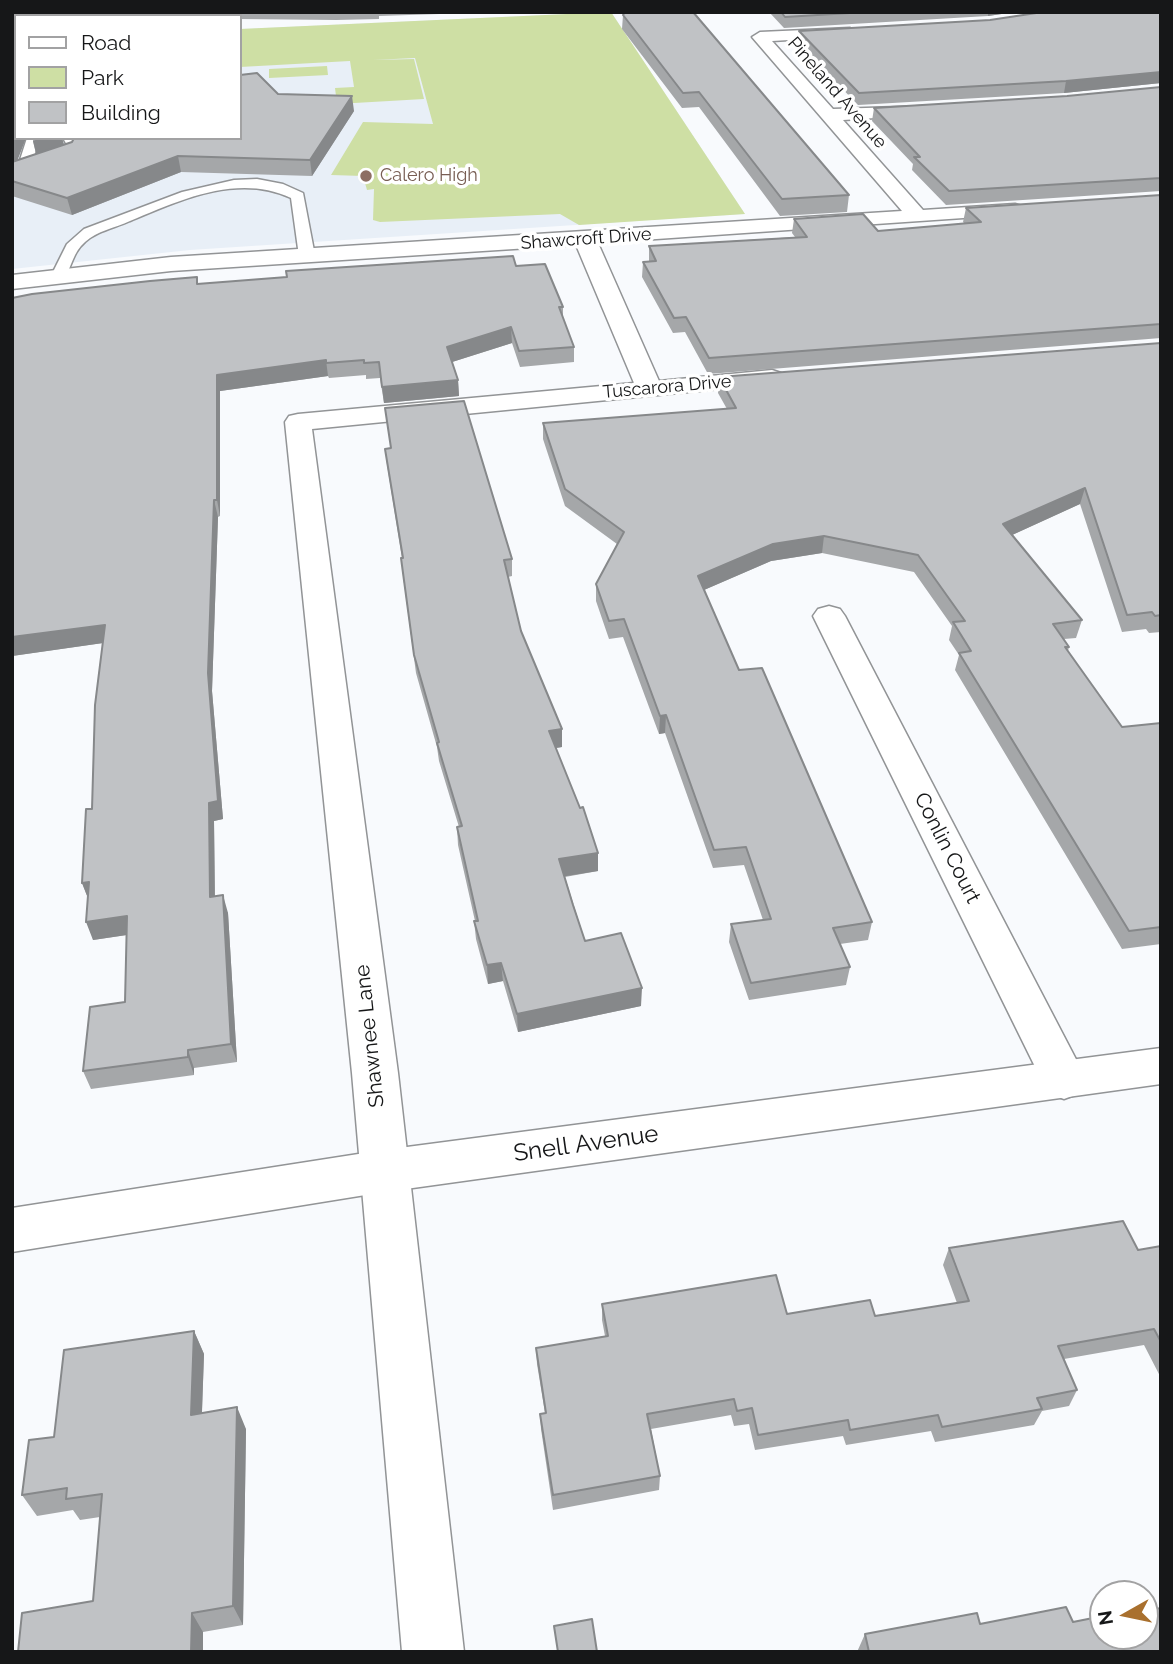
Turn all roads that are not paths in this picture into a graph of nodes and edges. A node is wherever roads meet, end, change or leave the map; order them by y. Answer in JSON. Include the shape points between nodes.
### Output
{"nodes":[{"id":1,"x":866,"y":32,"type":"edge"},
{"id":2,"x":938,"y":109,"type":"edge"},
{"id":3,"x":829,"y":115,"type":"junction"},
{"id":4,"x":32,"y":140,"type":"edge"},
{"id":5,"x":70,"y":140,"type":"edge"},
{"id":6,"x":18,"y":171,"type":"edge"},
{"id":7,"x":1039,"y":209,"type":"edge"},
{"id":8,"x":918,"y":217,"type":"junction"},
{"id":9,"x":585,"y":239,"type":"junction"},
{"id":10,"x":307,"y":256,"type":"junction"},
{"id":11,"x":59,"y":276,"type":"junction"},
{"id":12,"x":12,"y":282,"type":"edge"},
{"id":13,"x":801,"y":376,"type":"edge"},
{"id":14,"x":649,"y":388,"type":"junction"},
{"id":15,"x":298,"y":422,"type":"joint"},
{"id":16,"x":829,"y":616,"type":"dead end"},
{"id":17,"x":1161,"y":1066,"type":"edge"},
{"id":18,"x":1064,"y":1080,"type":"junction"},
{"id":19,"x":384,"y":1171,"type":"junction"},
{"id":20,"x":12,"y":1230,"type":"edge"},
{"id":21,"x":433,"y":1652,"type":"edge"}],
"edges":[{"from":1,"to":3,"type":"street","name":"Pineland Avenue","via":[[760,37]]},
{"from":2,"to":3,"type":"street"},
{"from":3,"to":8,"type":"street","name":"Pineland Avenue"},
{"from":4,"to":6,"type":"lane"},
{"from":5,"to":6,"type":"lane","via":[[69,153]]},
{"from":7,"to":8,"type":"street","name":"Shawcroft Drive"},
{"from":8,"to":9,"type":"street","name":"Shawcroft Drive"},
{"from":9,"to":10,"type":"street","name":"Shawcroft Drive"},
{"from":9,"to":14,"type":"street"},
{"from":10,"to":11,"type":"street","name":"Shawcroft Drive"},
{"from":10,"to":11,"type":"lane","via":[[298,195],[286,188],[260,185],[218,186],[188,192],[81,237]]},
{"from":11,"to":12,"type":"street","name":"Shawcroft Drive"},
{"from":13,"to":14,"type":"street","name":"Tuscarora Drive"},
{"from":14,"to":15,"type":"street","name":"Tuscarora Drive"},
{"from":15,"to":19,"type":"street","name":"Shawnee Lane"},
{"from":16,"to":18,"type":"street","name":"Conlin Court"},
{"from":17,"to":18,"type":"street","name":"Snell Avenue"},
{"from":18,"to":19,"type":"street","name":"Snell Avenue"},
{"from":19,"to":20,"type":"street","name":"Snell Avenue"},
{"from":19,"to":21,"type":"street","name":"Shawnee Lane"}]}
